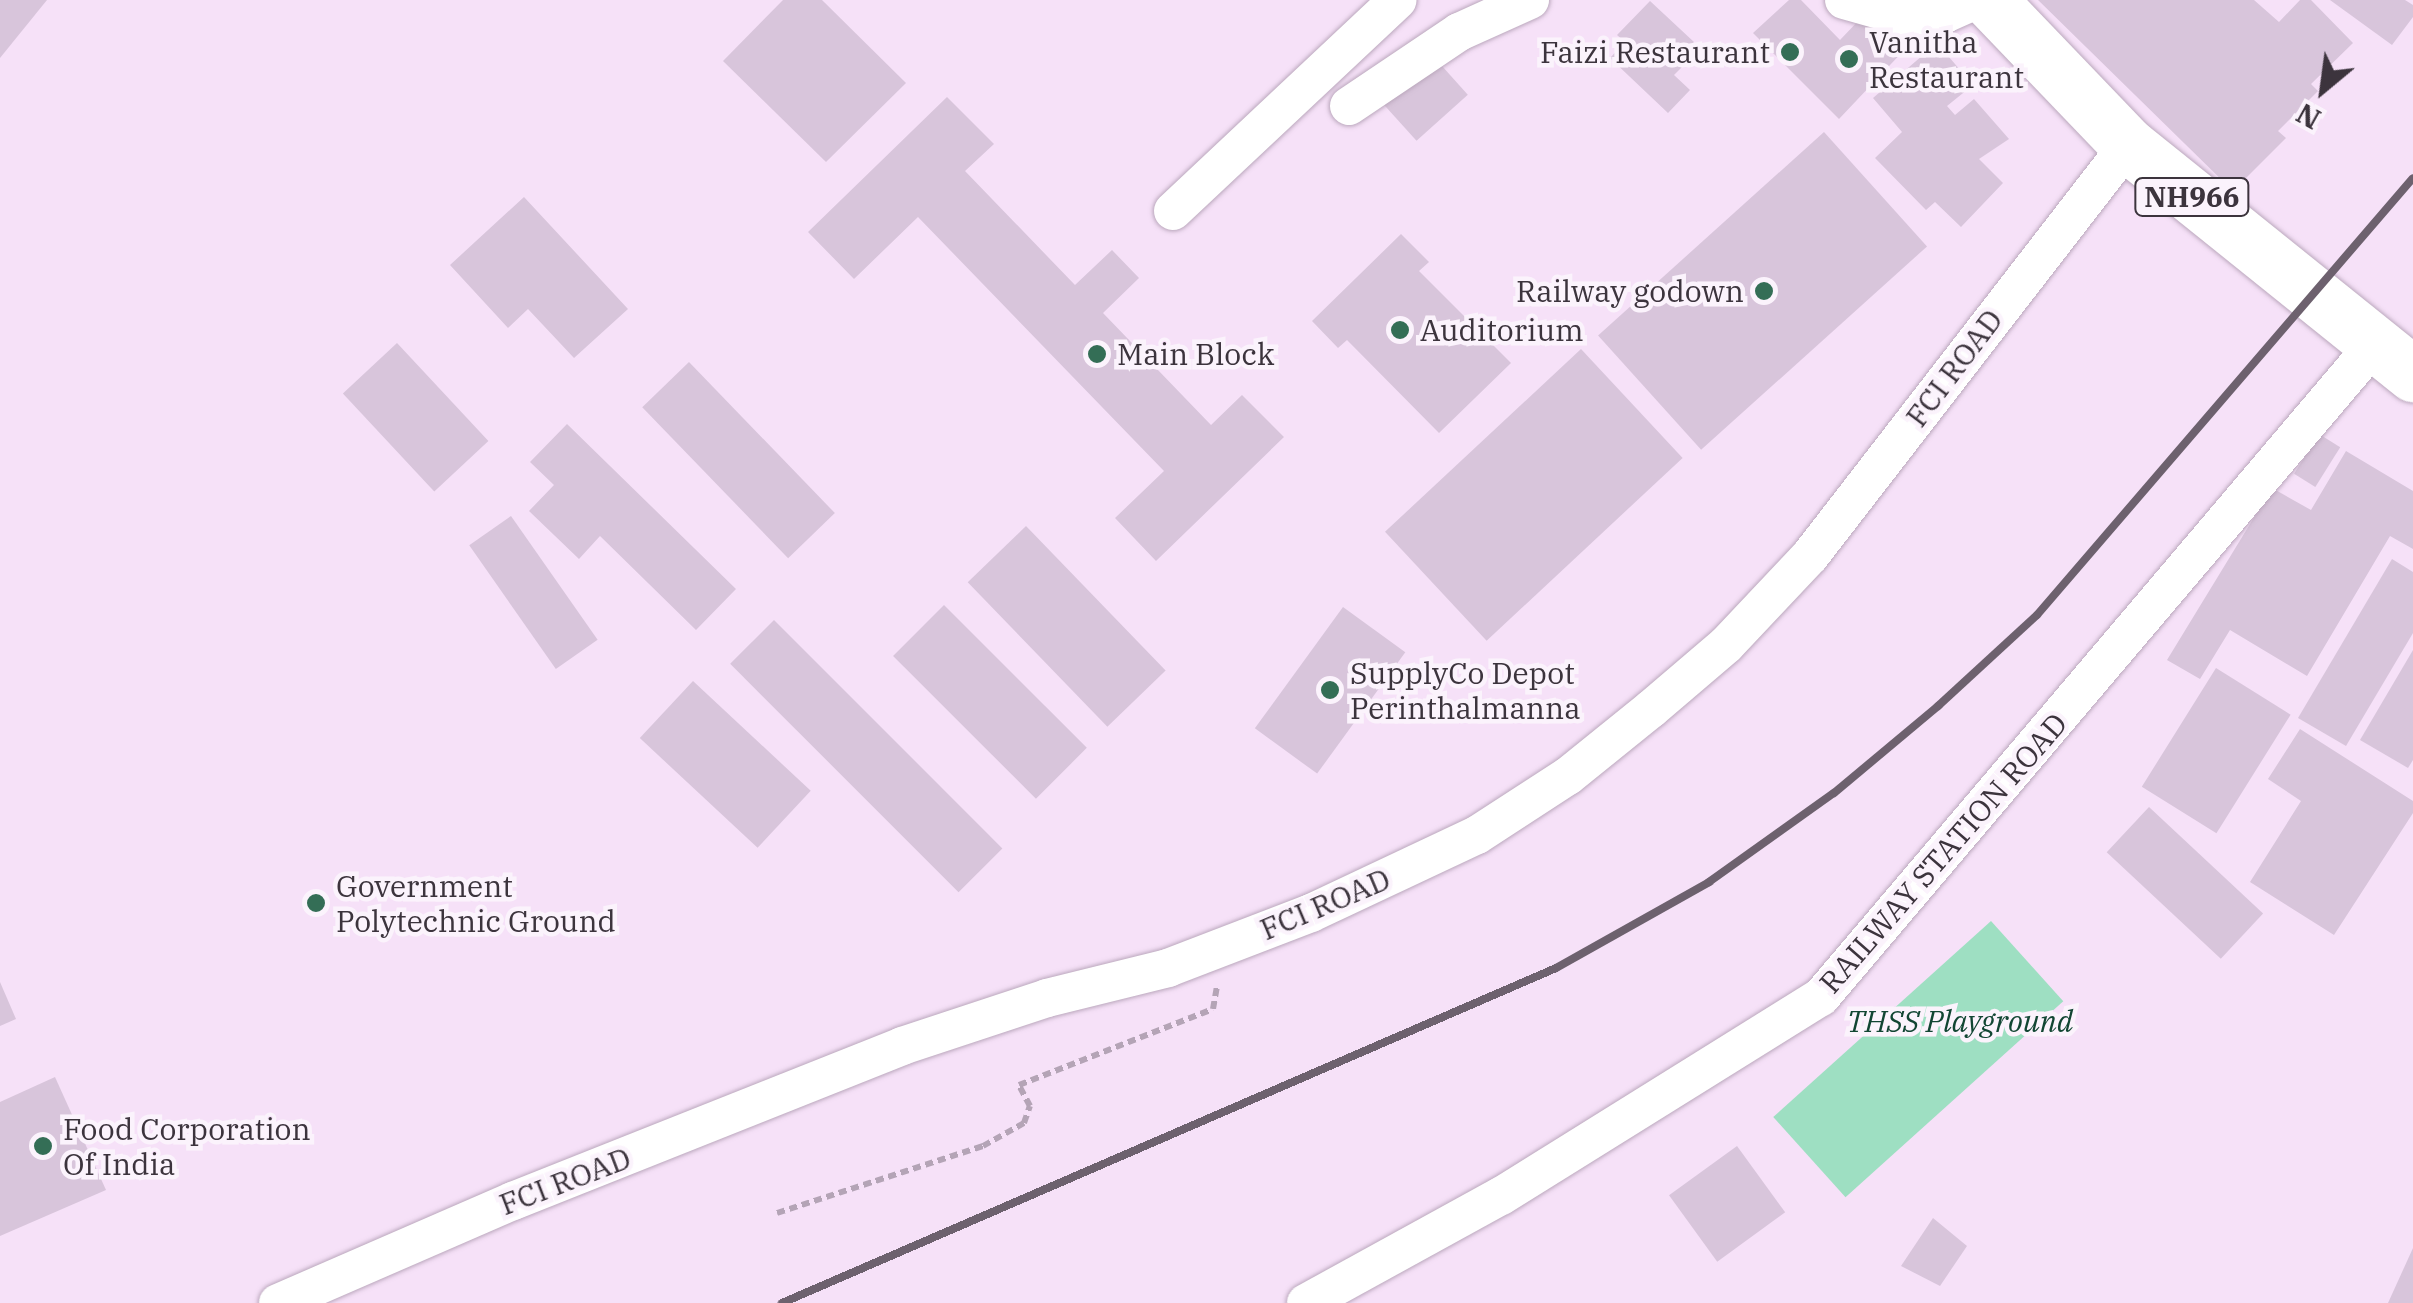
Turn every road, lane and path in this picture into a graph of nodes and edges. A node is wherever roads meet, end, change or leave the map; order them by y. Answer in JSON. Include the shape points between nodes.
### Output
{"nodes":[{"id":1,"x":1398,"y":0,"type":"edge"},
{"id":2,"x":1530,"y":0,"type":"edge"},
{"id":3,"x":1844,"y":0,"type":"edge"},
{"id":4,"x":1976,"y":0,"type":"edge"},
{"id":5,"x":1988,"y":0,"type":"edge"},
{"id":6,"x":1349,"y":106,"type":"dead end"},
{"id":7,"x":2128,"y":146,"type":"junction"},
{"id":8,"x":1173,"y":211,"type":"dead end"},
{"id":9,"x":2394,"y":359,"type":"edge"},
{"id":10,"x":1211,"y":952,"type":"junction"},
{"id":11,"x":777,"y":1213,"type":"dead end"},
{"id":12,"x":278,"y":1303,"type":"edge"},
{"id":13,"x":1306,"y":1303,"type":"edge"}],
"edges":[{"from":1,"to":8,"type":"street"},
{"from":2,"to":6,"type":"street","via":[[1459,32]]},
{"from":3,"to":4,"type":"street","via":[[1910,20]]},
{"from":5,"to":7,"type":"highway","number":"NH966"},
{"from":7,"to":9,"type":"highway","number":"NH966"},
{"from":7,"to":10,"type":"street","name":"FCI ROAD","via":[[1810,556],[1726,644],[1568,776],[1477,835]]},
{"from":9,"to":13,"type":"street","name":"RAILWAY STATION ROAD","via":[[1821,997],[1500,1196]]},
{"from":10,"to":11,"type":"path","via":[[1213,1010],[1019,1085],[1030,1106],[1024,1122],[983,1146]]},
{"from":10,"to":12,"type":"street","name":"FCI ROAD","via":[[902,1046],[513,1200]]}]}
